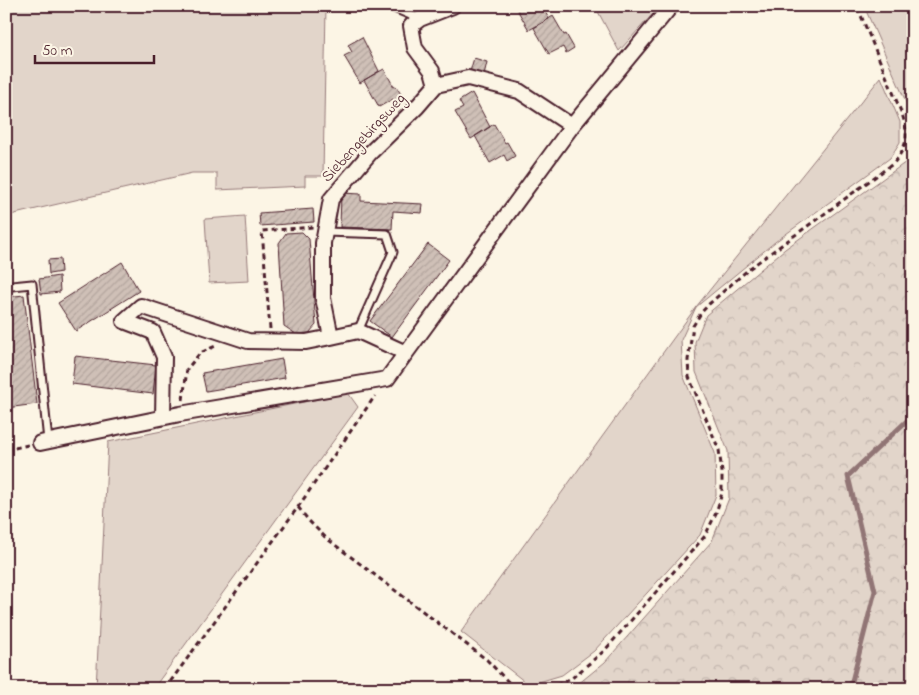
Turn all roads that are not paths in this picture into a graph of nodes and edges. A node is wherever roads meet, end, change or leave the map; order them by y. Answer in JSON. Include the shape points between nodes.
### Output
{"nodes":[{"id":1,"x":389,"y":6,"type":"edge"},
{"id":2,"x":454,"y":6,"type":"edge"},
{"id":3,"x":671,"y":6,"type":"edge"},
{"id":4,"x":420,"y":19,"type":"junction"},
{"id":5,"x":436,"y":85,"type":"junction"},
{"id":6,"x":572,"y":126,"type":"junction"},
{"id":7,"x":325,"y":229,"type":"junction"},
{"id":8,"x":12,"y":286,"type":"dead end"},
{"id":9,"x":358,"y":331,"type":"junction"},
{"id":10,"x":331,"y":337,"type":"junction"},
{"id":11,"x":406,"y":353,"type":"junction"},
{"id":12,"x":163,"y":417,"type":"junction"},
{"id":13,"x":44,"y":442,"type":"joint"}],
"edges":[{"from":1,"to":4,"type":"lane"},
{"from":2,"to":4,"type":"street"},
{"from":3,"to":6,"type":"street"},
{"from":4,"to":5,"type":"street","via":[[411,26],[415,48],[432,71]]},
{"from":5,"to":6,"type":"street","via":[[468,78],[519,91]]},
{"from":5,"to":7,"type":"street","name":"Siebengebirgsweg","via":[[331,199]]},
{"from":6,"to":11,"type":"street"},
{"from":7,"to":9,"type":"lane","via":[[387,234],[394,252]]},
{"from":7,"to":10,"type":"street","name":"Siebengebirgsweg","via":[[322,243],[324,298]]},
{"from":8,"to":13,"type":"lane","via":[[32,284]]},
{"from":9,"to":10,"type":"street"},
{"from":9,"to":11,"type":"street"},
{"from":10,"to":12,"type":"street","via":[[306,342],[248,341],[141,306],[124,321],[153,332],[164,357]]},
{"from":11,"to":12,"type":"street","via":[[387,379]]},
{"from":12,"to":13,"type":"street"}]}
